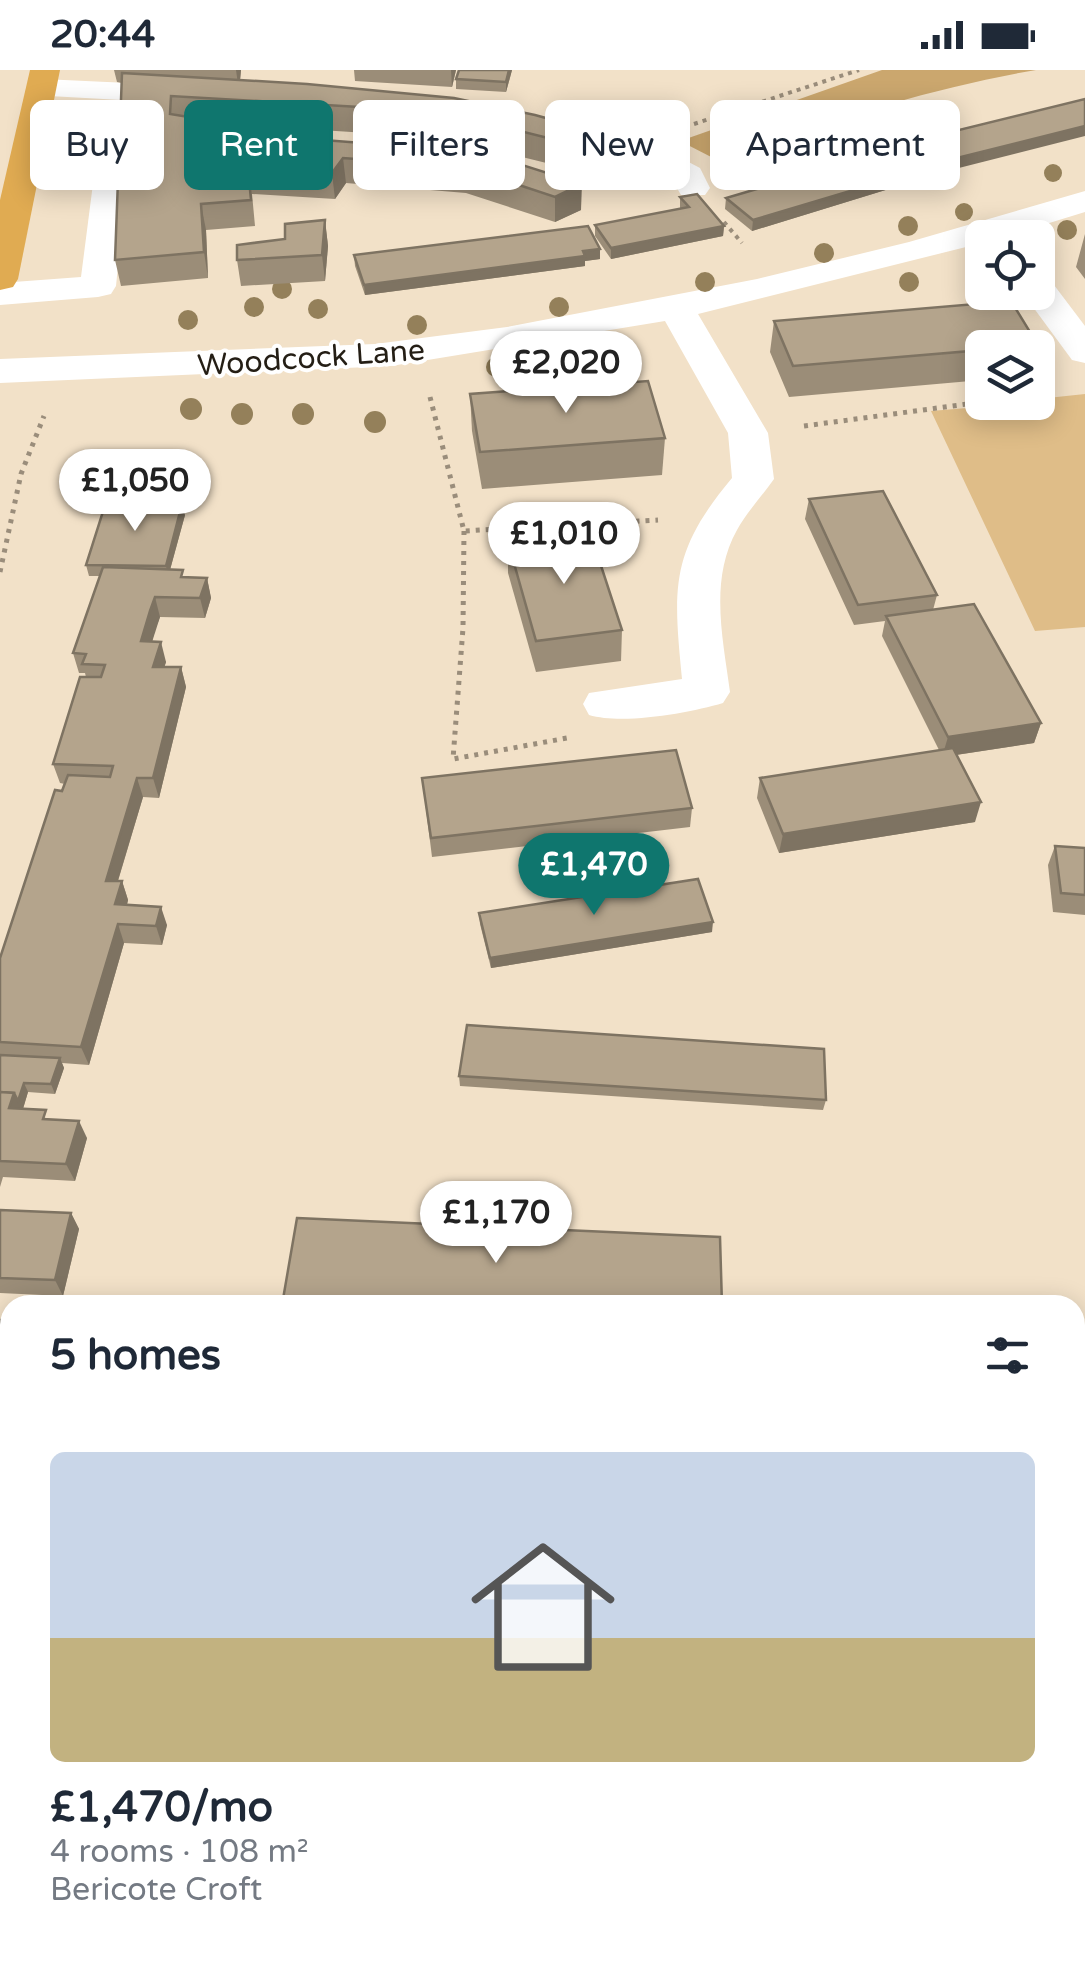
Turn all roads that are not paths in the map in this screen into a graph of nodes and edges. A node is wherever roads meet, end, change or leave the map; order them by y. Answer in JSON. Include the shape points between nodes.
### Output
{"nodes":[{"id":1,"x":43,"y":79,"type":"edge"},
{"id":2,"x":225,"y":97,"type":"edge"},
{"id":3,"x":525,"y":126,"type":"edge"},
{"id":4,"x":22,"y":141,"type":"edge"},
{"id":5,"x":693,"y":188,"type":"road end"},
{"id":6,"x":1085,"y":201,"type":"edge"},
{"id":7,"x":1034,"y":220,"type":"edge"},
{"id":8,"x":965,"y":242,"type":"edge"},
{"id":9,"x":0,"y":279,"type":"edge"},
{"id":10,"x":0,"y":294,"type":"edge"},
{"id":11,"x":677,"y":309,"type":"junction"},
{"id":12,"x":1054,"y":310,"type":"edge"},
{"id":13,"x":1085,"y":352,"type":"edge"},
{"id":14,"x":0,"y":371,"type":"edge"},
{"id":15,"x":606,"y":704,"type":"road end"}],
"edges":[{"from":1,"to":2,"type":"street"},
{"from":1,"to":4,"type":"highway"},
{"from":3,"to":5,"type":"street","via":[[650,155],[688,175]]},
{"from":4,"to":9,"type":"highway"},
{"from":4,"to":10,"type":"street","via":[[116,127],[98,286]]},
{"from":6,"to":7,"type":"street","name":"Woodcock Lane"},
{"from":8,"to":11,"type":"street","name":"Woodcock Lane"},
{"from":11,"to":14,"type":"street","name":"Woodcock Lane","via":[[419,352]]},
{"from":11,"to":15,"type":"street","via":[[748,433],[754,479],[720,516],[701,554],[707,692]]},
{"from":12,"to":13,"type":"street"}]}
